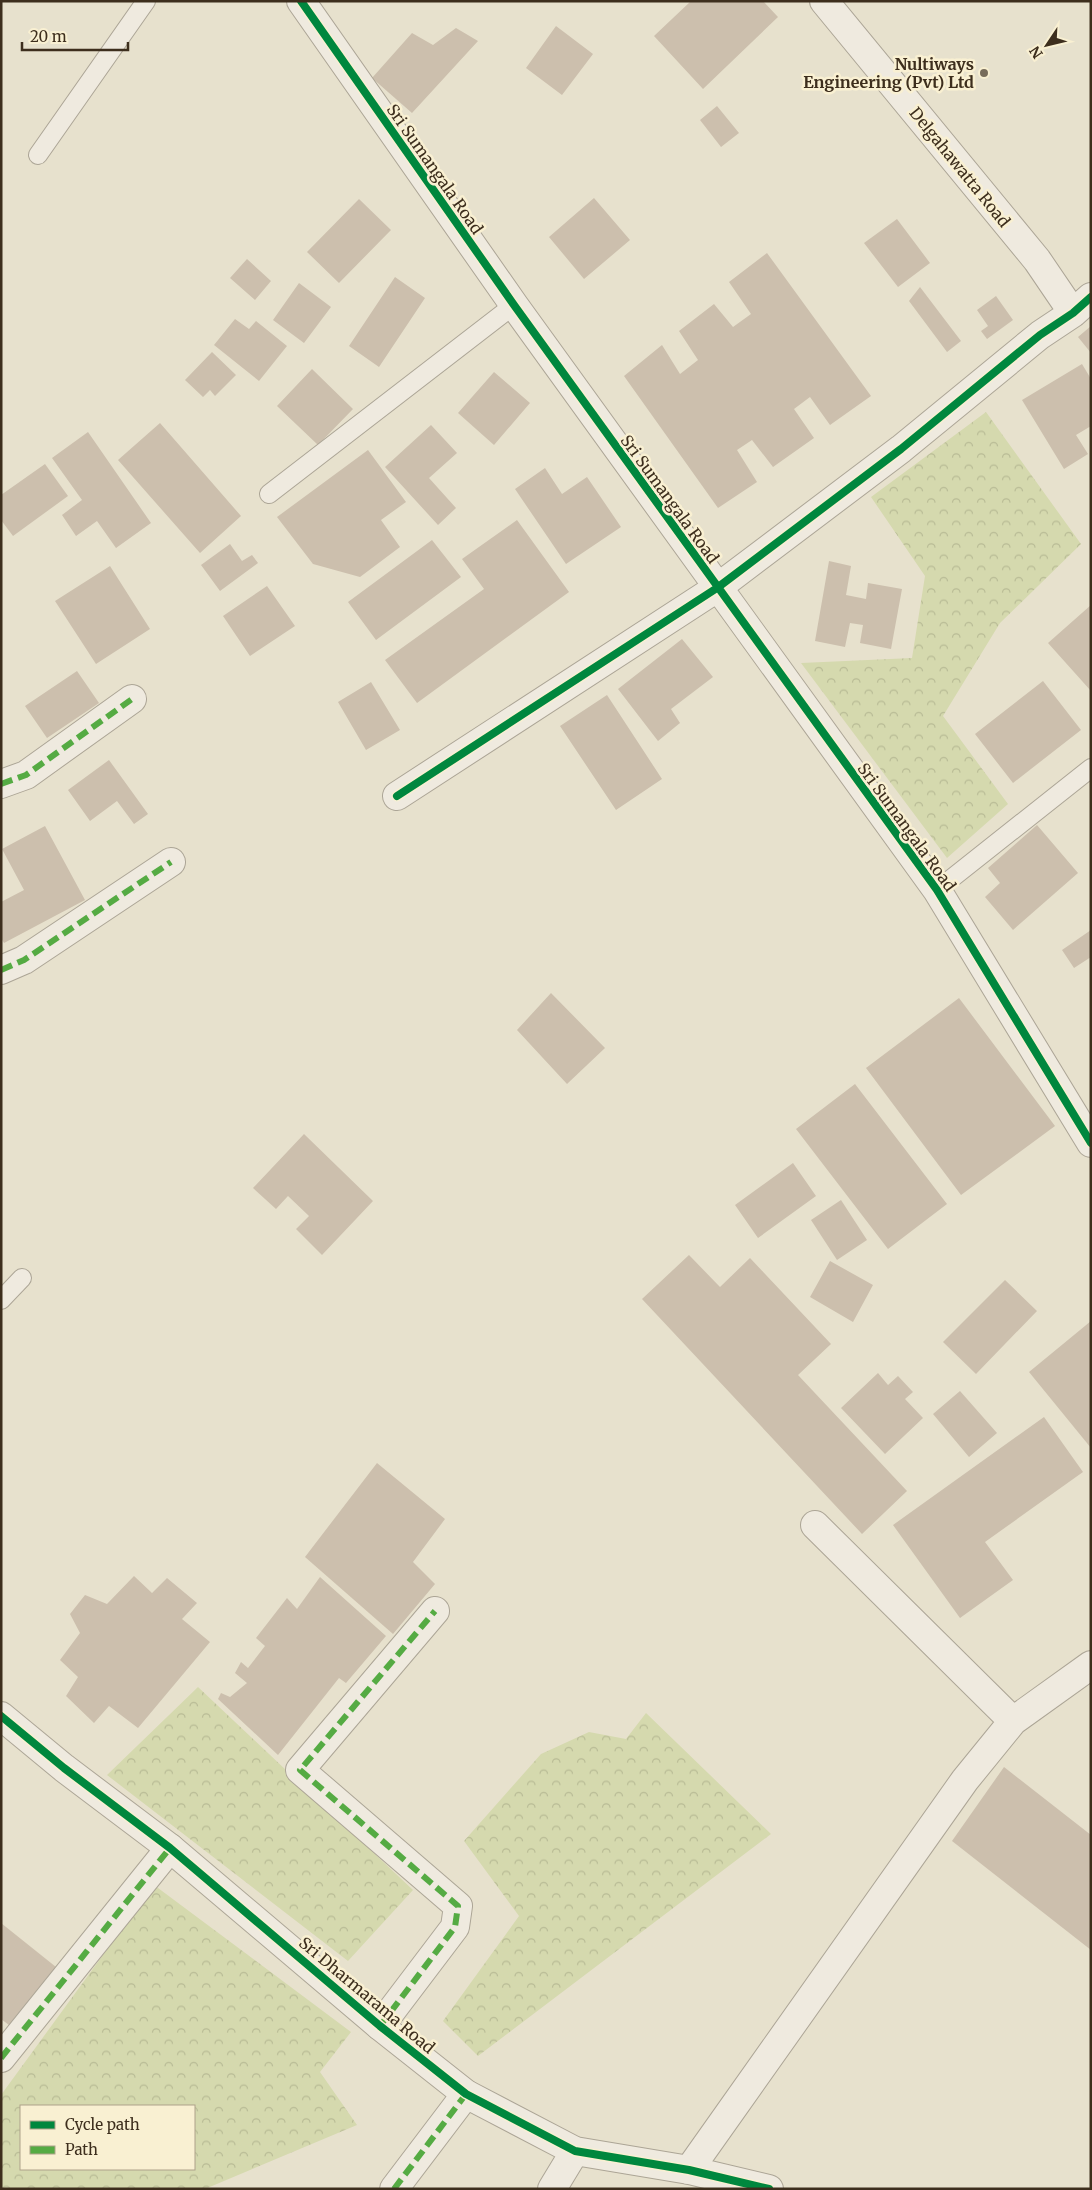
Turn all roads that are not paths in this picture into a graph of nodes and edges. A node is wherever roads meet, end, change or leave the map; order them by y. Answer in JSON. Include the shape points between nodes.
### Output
{"nodes":[{"id":1,"x":146,"y":1,"type":"edge"},
{"id":2,"x":301,"y":1,"type":"edge"},
{"id":3,"x":824,"y":1,"type":"edge"},
{"id":4,"x":38,"y":155,"type":"dead end"},
{"id":5,"x":514,"y":305,"type":"junction"},
{"id":6,"x":1082,"y":305,"type":"edge"},
{"id":7,"x":270,"y":494,"type":"dead end"},
{"id":8,"x":717,"y":588,"type":"junction"},
{"id":9,"x":132,"y":699,"type":"dead end"},
{"id":10,"x":1091,"y":768,"type":"edge"},
{"id":11,"x":1,"y":784,"type":"edge"},
{"id":12,"x":397,"y":796,"type":"dead end"},
{"id":13,"x":171,"y":862,"type":"dead end"},
{"id":14,"x":937,"y":890,"type":"junction"},
{"id":15,"x":1,"y":970,"type":"edge"},
{"id":16,"x":1091,"y":1143,"type":"edge"},
{"id":17,"x":22,"y":1278,"type":"dead end"},
{"id":18,"x":1,"y":1300,"type":"edge"},
{"id":19,"x":815,"y":1525,"type":"dead end"},
{"id":20,"x":435,"y":1611,"type":"dead end"},
{"id":21,"x":1091,"y":1665,"type":"edge"},
{"id":22,"x":1,"y":1716,"type":"edge"},
{"id":23,"x":1013,"y":1722,"type":"junction"},
{"id":24,"x":170,"y":1848,"type":"junction"},
{"id":25,"x":380,"y":2026,"type":"junction"},
{"id":26,"x":1,"y":2058,"type":"edge"},
{"id":27,"x":466,"y":2094,"type":"junction"},
{"id":28,"x":576,"y":2151,"type":"junction"},
{"id":29,"x":689,"y":2170,"type":"junction"},
{"id":30,"x":394,"y":2189,"type":"edge"},
{"id":31,"x":552,"y":2189,"type":"edge"},
{"id":32,"x":769,"y":2189,"type":"edge"}],
"edges":[{"from":1,"to":4,"type":"lane"},
{"from":2,"to":5,"type":"street","name":"Sri Sumangala Road"},
{"from":3,"to":6,"type":"street","name":"Delgahawatta Road","via":[[1037,260]]},
{"from":5,"to":7,"type":"lane"},
{"from":5,"to":8,"type":"street","name":"Sri Sumangala Road"},
{"from":6,"to":8,"type":"street","via":[[1040,335],[901,449]]},
{"from":8,"to":12,"type":"street"},
{"from":8,"to":14,"type":"street","name":"Sri Sumangala Road"},
{"from":9,"to":11,"type":"street","via":[[26,775]]},
{"from":10,"to":14,"type":"lane"},
{"from":13,"to":15,"type":"street","via":[[24,960]]},
{"from":14,"to":16,"type":"street","name":"Sri Sumangala Road"},
{"from":17,"to":18,"type":"lane"},
{"from":19,"to":23,"type":"street"},
{"from":20,"to":25,"type":"street","via":[[300,1770],[458,1906],[455,1927]]},
{"from":21,"to":23,"type":"street"},
{"from":22,"to":24,"type":"street","name":"Sri Dharmarama Road"},
{"from":23,"to":29,"type":"street","via":[[965,1780]]},
{"from":24,"to":25,"type":"street","name":"Sri Dharmarama Road"},
{"from":24,"to":26,"type":"street"},
{"from":25,"to":27,"type":"street","name":"Sri Dharmarama Road"},
{"from":27,"to":28,"type":"street","name":"Sri Dharmarama Road"},
{"from":27,"to":30,"type":"street"},
{"from":28,"to":29,"type":"street","name":"Sri Dharmarama Road"},
{"from":28,"to":31,"type":"street"},
{"from":29,"to":32,"type":"street","name":"Sri Dharmarama Road"}]}
